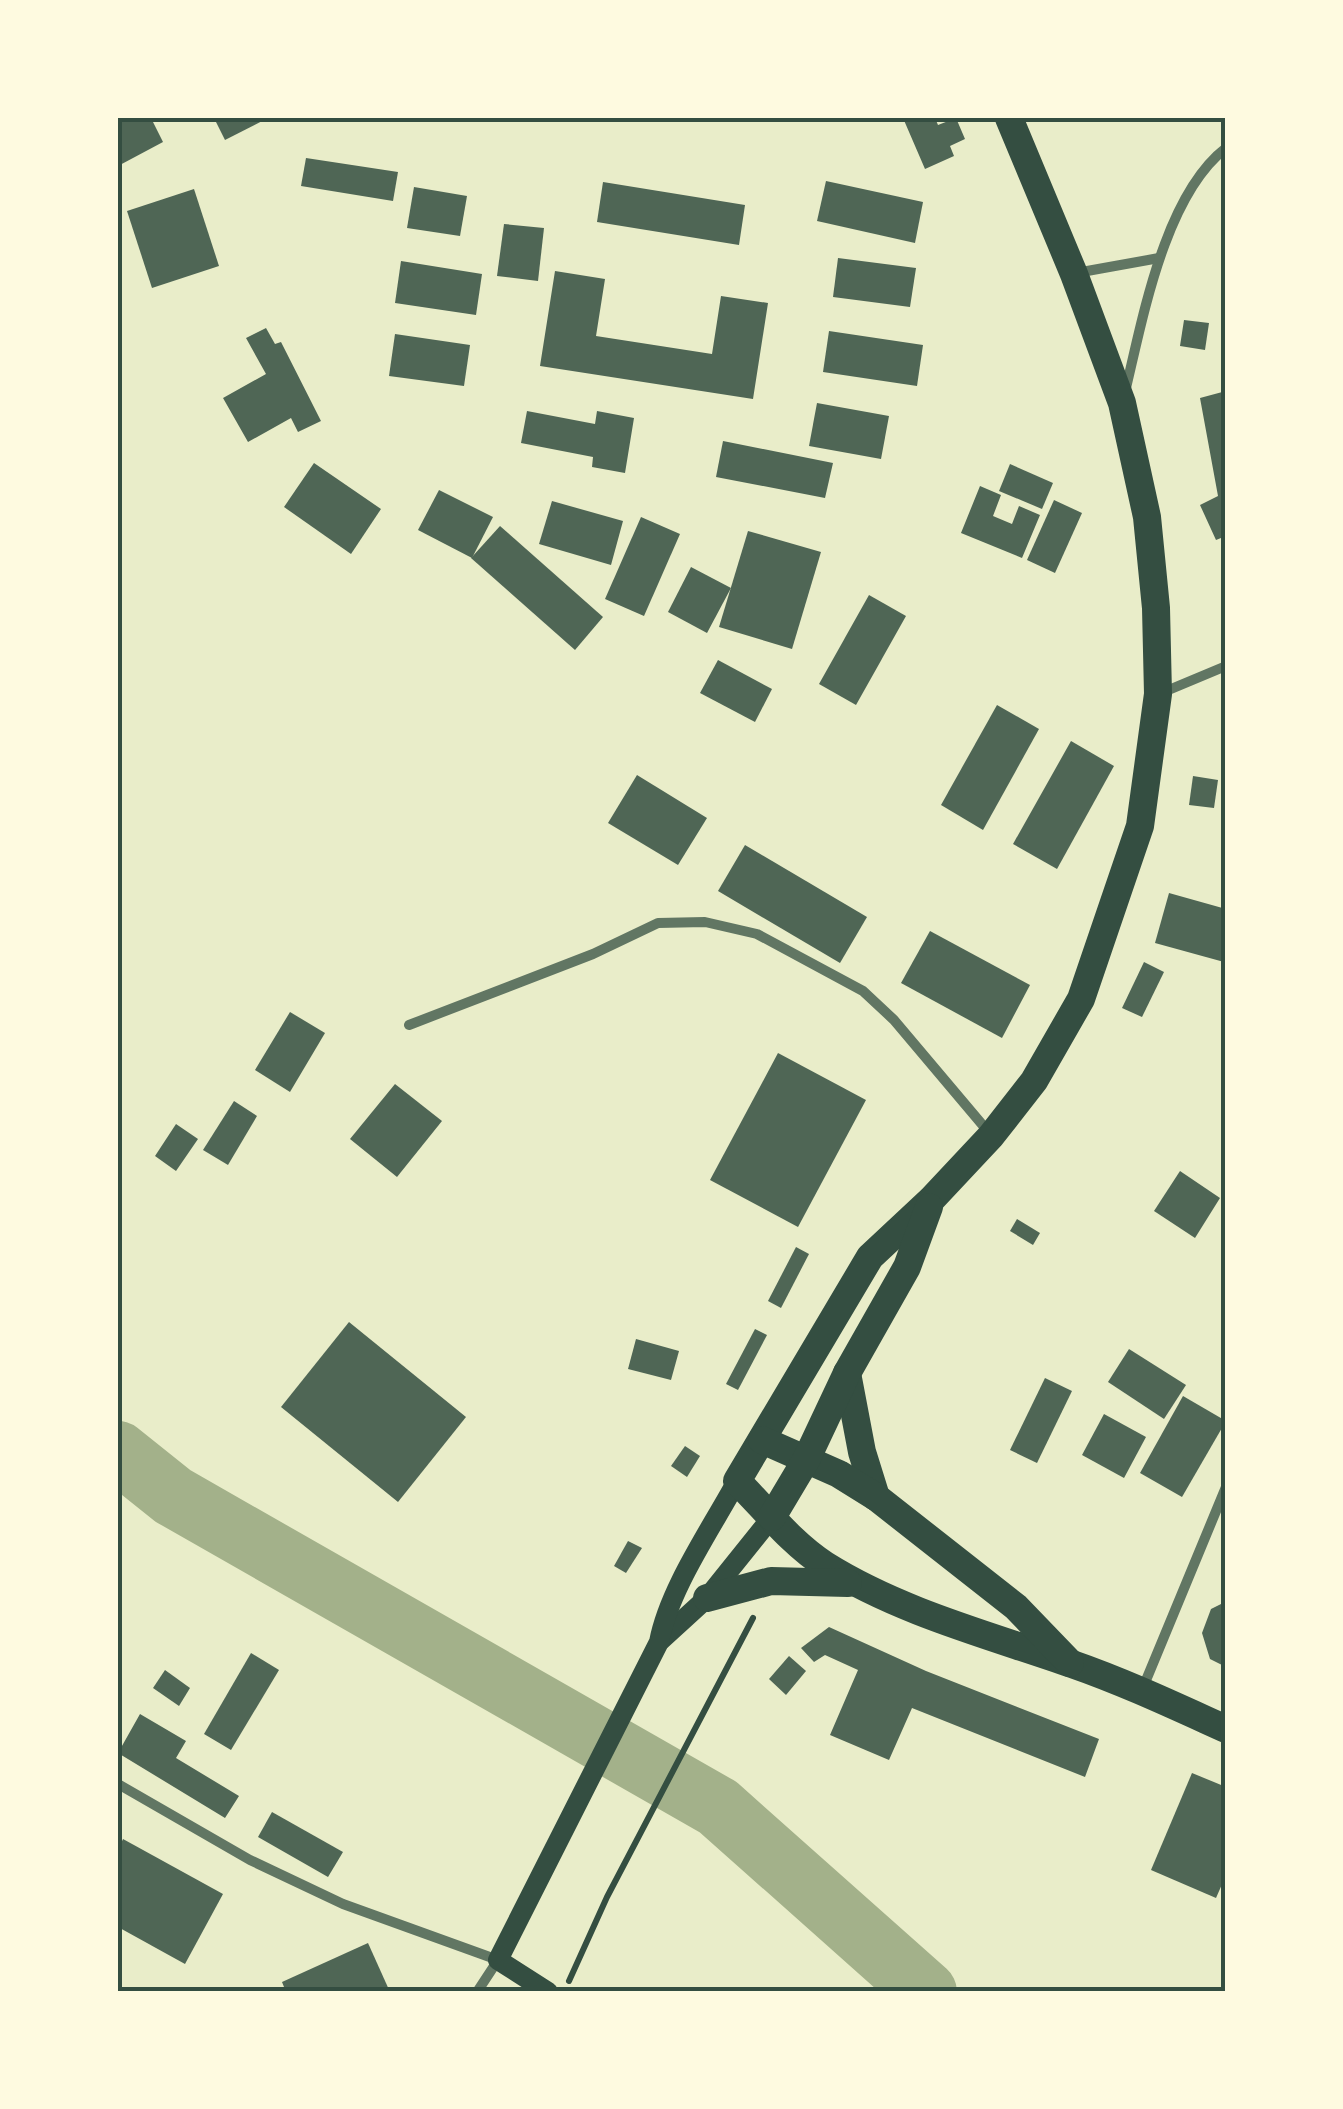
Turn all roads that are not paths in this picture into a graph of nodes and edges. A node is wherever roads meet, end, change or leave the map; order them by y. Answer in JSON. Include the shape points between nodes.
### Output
{"nodes":[{"id":1,"x":1009,"y":118,"type":"edge"},
{"id":2,"x":1226,"y":148,"type":"edge"},
{"id":3,"x":1159,"y":258,"type":"junction"},
{"id":4,"x":1074,"y":274,"type":"junction"},
{"id":5,"x":1122,"y":402,"type":"junction"},
{"id":6,"x":1226,"y":666,"type":"edge"},
{"id":7,"x":1158,"y":694,"type":"junction"},
{"id":8,"x":409,"y":1025,"type":"dead end"},
{"id":9,"x":991,"y":1136,"type":"junction"},
{"id":10,"x":931,"y":1200,"type":"junction"},
{"id":11,"x":847,"y":1373,"type":"junction"},
{"id":12,"x":762,"y":1440,"type":"junction"},
{"id":13,"x":806,"y":1460,"type":"junction"},
{"id":14,"x":737,"y":1482,"type":"junction"},
{"id":15,"x":1226,"y":1488,"type":"edge"},
{"id":16,"x":876,"y":1497,"type":"junction"},
{"id":17,"x":772,"y":1517,"type":"junction"},
{"id":18,"x":857,"y":1583,"type":"junction"},
{"id":19,"x":707,"y":1598,"type":"junction"},
{"id":20,"x":659,"y":1642,"type":"junction"},
{"id":21,"x":1071,"y":1664,"type":"junction"},
{"id":22,"x":1141,"y":1690,"type":"junction"},
{"id":23,"x":1226,"y":1729,"type":"edge"},
{"id":24,"x":118,"y":1784,"type":"edge"},
{"id":25,"x":498,"y":1960,"type":"junction"},
{"id":26,"x":477,"y":1992,"type":"edge"},
{"id":27,"x":548,"y":1992,"type":"edge"}],
"edges":[{"from":1,"to":4,"type":"highway"},
{"from":2,"to":3,"type":"street","via":[[1189,194]]},
{"from":3,"to":4,"type":"street"},
{"from":3,"to":5,"type":"street"},
{"from":4,"to":5,"type":"highway"},
{"from":5,"to":7,"type":"highway","via":[[1147,516]]},
{"from":6,"to":7,"type":"street"},
{"from":7,"to":9,"type":"highway","via":[[1140,826],[1081,999],[1034,1081]]},
{"from":8,"to":9,"type":"street","via":[[658,923],[704,922],[758,934],[863,991]]},
{"from":9,"to":10,"type":"highway"},
{"from":10,"to":11,"type":"highway","via":[[906,1266]]},
{"from":10,"to":12,"type":"highway","via":[[870,1257]]},
{"from":11,"to":13,"type":"highway"},
{"from":11,"to":16,"type":"highway"},
{"from":12,"to":13,"type":"highway"},
{"from":12,"to":14,"type":"highway"},
{"from":13,"to":16,"type":"highway"},
{"from":13,"to":17,"type":"highway"},
{"from":14,"to":17,"type":"highway"},
{"from":14,"to":20,"type":"main road"},
{"from":15,"to":22,"type":"street"},
{"from":16,"to":21,"type":"highway","via":[[1016,1606]]},
{"from":17,"to":18,"type":"highway","via":[[822,1563]]},
{"from":17,"to":19,"type":"main road"},
{"from":18,"to":19,"type":"highway","via":[[771,1581]]},
{"from":18,"to":21,"type":"highway"},
{"from":19,"to":20,"type":"main road"},
{"from":20,"to":25,"type":"main road"},
{"from":21,"to":22,"type":"highway"},
{"from":22,"to":23,"type":"highway"},
{"from":24,"to":25,"type":"street","via":[[343,1904]]},
{"from":25,"to":26,"type":"street"},
{"from":25,"to":27,"type":"main road"}]}
